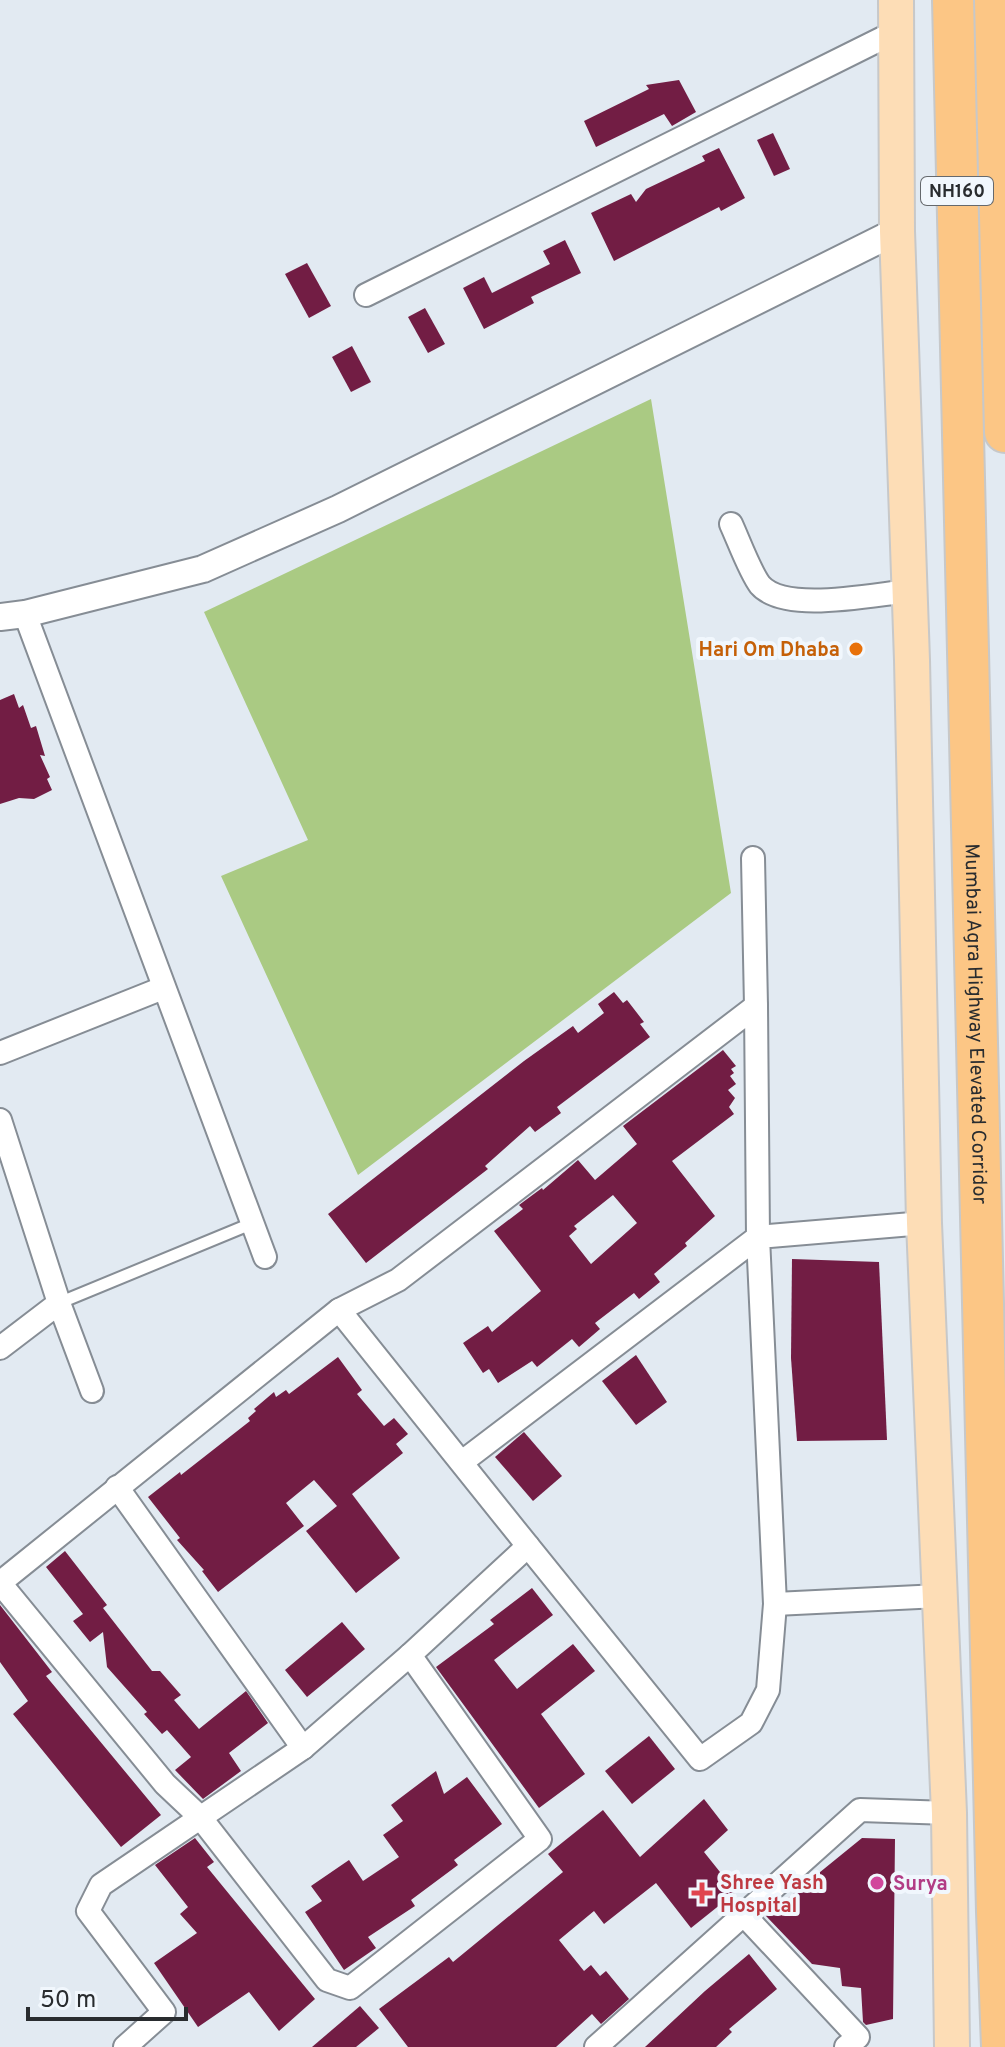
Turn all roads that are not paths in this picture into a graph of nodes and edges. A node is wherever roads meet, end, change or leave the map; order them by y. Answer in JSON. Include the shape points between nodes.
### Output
{"nodes":[{"id":1,"x":953,"y":0,"type":"edge"},
{"id":2,"x":995,"y":0,"type":"edge"},
{"id":3,"x":896,"y":15,"type":"edge"},
{"id":4,"x":897,"y":231,"type":"junction"},
{"id":5,"x":366,"y":295,"type":"dead end"},
{"id":6,"x":1004,"y":393,"type":"edge"},
{"id":7,"x":1005,"y":432,"type":"edge"},
{"id":8,"x":731,"y":524,"type":"dead end"},
{"id":9,"x":910,"y":591,"type":"junction"},
{"id":10,"x":12,"y":616,"type":"edge"},
{"id":11,"x":753,"y":858,"type":"dead end"},
{"id":12,"x":163,"y":988,"type":"junction"},
{"id":13,"x":756,"y":1006,"type":"junction"},
{"id":14,"x":0,"y":1053,"type":"edge"},
{"id":15,"x":0,"y":1120,"type":"edge"},
{"id":16,"x":253,"y":1223,"type":"junction"},
{"id":17,"x":924,"y":1223,"type":"junction"},
{"id":18,"x":758,"y":1237,"type":"junction"},
{"id":19,"x":265,"y":1257,"type":"dead end"},
{"id":20,"x":59,"y":1303,"type":"junction"},
{"id":21,"x":339,"y":1310,"type":"junction"},
{"id":22,"x":0,"y":1348,"type":"edge"},
{"id":23,"x":92,"y":1391,"type":"dead end"},
{"id":24,"x":462,"y":1462,"type":"junction"},
{"id":25,"x":117,"y":1487,"type":"junction"},
{"id":26,"x":528,"y":1546,"type":"junction"},
{"id":27,"x":0,"y":1582,"type":"edge"},
{"id":28,"x":939,"y":1596,"type":"junction"},
{"id":29,"x":775,"y":1604,"type":"junction"},
{"id":30,"x":410,"y":1655,"type":"junction"},
{"id":31,"x":303,"y":1748,"type":"junction"},
{"id":32,"x":949,"y":1813,"type":"junction"},
{"id":33,"x":200,"y":1817,"type":"junction"},
{"id":34,"x":744,"y":1915,"type":"junction"},
{"id":35,"x":996,"y":2044,"type":"edge"},
{"id":36,"x":125,"y":2047,"type":"edge"},
{"id":37,"x":596,"y":2047,"type":"edge"},
{"id":38,"x":846,"y":2047,"type":"edge"},
{"id":39,"x":952,"y":2047,"type":"edge"}],
"edges":[{"from":1,"to":35,"type":"highway","name":"Mumbai Agra Highway Elevated Corridor","number":"NH160","via":[[1000,1979]]},
{"from":2,"to":6,"type":"highway","number":"NH160"},
{"from":3,"to":4,"type":"main road"},
{"from":3,"to":5,"type":"street"},
{"from":4,"to":9,"type":"main road"},
{"from":4,"to":10,"type":"street","via":[[338,509],[203,569]]},
{"from":6,"to":7,"type":"highway","number":"NH160"},
{"from":8,"to":9,"type":"street","via":[[761,585],[779,597],[806,601]]},
{"from":9,"to":17,"type":"main road"},
{"from":10,"to":12,"type":"street"},
{"from":11,"to":13,"type":"street"},
{"from":12,"to":14,"type":"street"},
{"from":12,"to":16,"type":"street"},
{"from":13,"to":18,"type":"street"},
{"from":13,"to":21,"type":"street","via":[[422,1263]]},
{"from":15,"to":20,"type":"street"},
{"from":16,"to":19,"type":"street"},
{"from":16,"to":20,"type":"lane"},
{"from":17,"to":18,"type":"street"},
{"from":17,"to":28,"type":"main road"},
{"from":18,"to":24,"type":"street"},
{"from":18,"to":29,"type":"street"},
{"from":20,"to":22,"type":"street"},
{"from":20,"to":23,"type":"street"},
{"from":21,"to":24,"type":"street"},
{"from":21,"to":25,"type":"street"},
{"from":24,"to":26,"type":"street"},
{"from":25,"to":27,"type":"street"},
{"from":25,"to":31,"type":"street"},
{"from":26,"to":29,"type":"street","via":[[700,1759],[751,1723],[768,1690]]},
{"from":26,"to":30,"type":"street"},
{"from":27,"to":33,"type":"street","via":[[165,1784]]},
{"from":28,"to":29,"type":"street"},
{"from":28,"to":32,"type":"main road"},
{"from":30,"to":31,"type":"street"},
{"from":30,"to":33,"type":"street","via":[[540,1839],[350,1988],[327,1980]]},
{"from":31,"to":33,"type":"street"},
{"from":32,"to":34,"type":"street","via":[[860,1810]]},
{"from":32,"to":39,"type":"main road"},
{"from":33,"to":36,"type":"street","via":[[101,1885],[88,1911],[164,2012]]},
{"from":34,"to":37,"type":"street"},
{"from":34,"to":38,"type":"street","via":[[858,2037]]}]}
